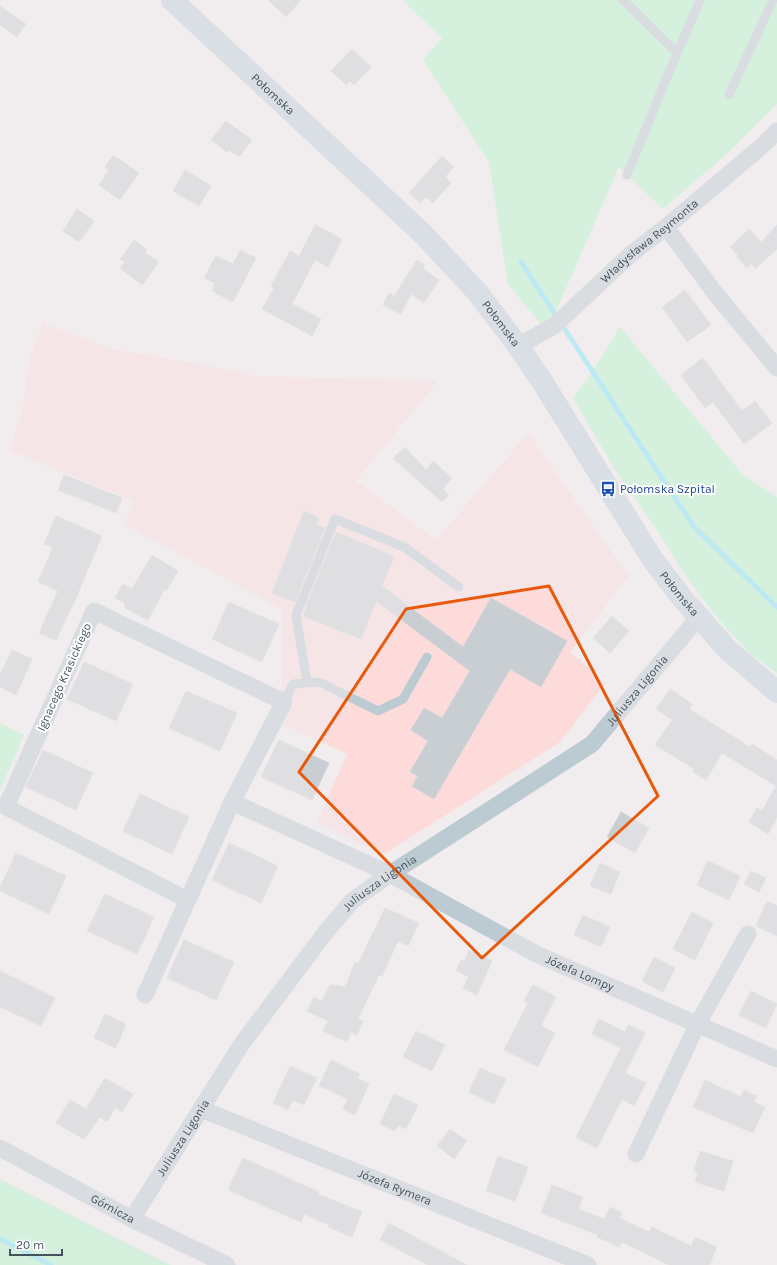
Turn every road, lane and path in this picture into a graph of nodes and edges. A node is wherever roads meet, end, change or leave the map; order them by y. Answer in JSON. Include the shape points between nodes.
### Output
{"nodes":[{"id":1,"x":172,"y":0,"type":"edge"},
{"id":2,"x":623,"y":0,"type":"edge"},
{"id":3,"x":700,"y":0,"type":"edge"},
{"id":4,"x":773,"y":0,"type":"edge"},
{"id":5,"x":677,"y":53,"type":"junction"},
{"id":6,"x":729,"y":95,"type":"dead end"},
{"id":7,"x":777,"y":131,"type":"edge"},
{"id":8,"x":628,"y":175,"type":"dead end"},
{"id":9,"x":666,"y":227,"type":"junction"},
{"id":10,"x":518,"y":346,"type":"junction"},
{"id":11,"x":777,"y":368,"type":"edge"},
{"id":12,"x":459,"y":587,"type":"dead end"},
{"id":13,"x":699,"y":617,"type":"junction"},
{"id":14,"x":427,"y":657,"type":"dead end"},
{"id":15,"x":307,"y":683,"type":"junction"},
{"id":16,"x":777,"y":692,"type":"edge"},
{"id":17,"x":284,"y":702,"type":"junction"},
{"id":18,"x":232,"y":802,"type":"junction"},
{"id":19,"x":390,"y":874,"type":"junction"},
{"id":20,"x":188,"y":900,"type":"junction"},
{"id":21,"x":748,"y":934,"type":"dead end"},
{"id":22,"x":145,"y":995,"type":"dead end"},
{"id":23,"x":698,"y":1023,"type":"junction"},
{"id":24,"x":777,"y":1059,"type":"edge"},
{"id":25,"x":201,"y":1109,"type":"junction"},
{"id":26,"x":0,"y":1148,"type":"edge"},
{"id":27,"x":636,"y":1154,"type":"dead end"},
{"id":28,"x":132,"y":1219,"type":"junction"},
{"id":29,"x":227,"y":1265,"type":"edge"},
{"id":30,"x":588,"y":1265,"type":"edge"}],
"edges":[{"from":1,"to":10,"type":"street","name":"Połomska","via":[[423,234],[478,293]]},
{"from":2,"to":5,"type":"lane"},
{"from":3,"to":5,"type":"lane"},
{"from":4,"to":6,"type":"lane"},
{"from":5,"to":8,"type":"lane"},
{"from":7,"to":9,"type":"street","name":"Władysława Reymonta"},
{"from":9,"to":10,"type":"street","name":"Władysława Reymonta","via":[[631,254],[554,326]]},
{"from":9,"to":11,"type":"street","via":[[715,293]]},
{"from":10,"to":13,"type":"street","name":"Połomska","via":[[653,560]]},
{"from":12,"to":15,"type":"lane","via":[[404,547],[335,519],[296,615]]},
{"from":13,"to":16,"type":"street","name":"Połomska","via":[[728,650]]},
{"from":13,"to":19,"type":"street","name":"Juliusza Ligonia","via":[[592,744]]},
{"from":14,"to":15,"type":"lane","via":[[403,699],[378,711],[319,682]]},
{"from":15,"to":17,"type":"lane","via":[[293,684]]},
{"from":17,"to":18,"type":"street"},
{"from":17,"to":20,"type":"street","name":"Ignacego Krasickiego","via":[[94,610],[6,807]]},
{"from":18,"to":19,"type":"street"},
{"from":18,"to":20,"type":"street"},
{"from":19,"to":23,"type":"street","name":"Józefa Lompy","via":[[536,954]]},
{"from":19,"to":25,"type":"street","name":"Juliusza Ligonia","via":[[352,901],[325,933],[240,1045]]},
{"from":20,"to":22,"type":"street"},
{"from":21,"to":23,"type":"street"},
{"from":23,"to":24,"type":"street","name":"Józefa Lompy"},
{"from":23,"to":27,"type":"street"},
{"from":25,"to":28,"type":"street","name":"Juliusza Ligonia"},
{"from":25,"to":30,"type":"street","name":"Józefa Rymera"},
{"from":26,"to":28,"type":"street","name":"Górnicza"},
{"from":28,"to":29,"type":"street","name":"Górnicza"}]}
